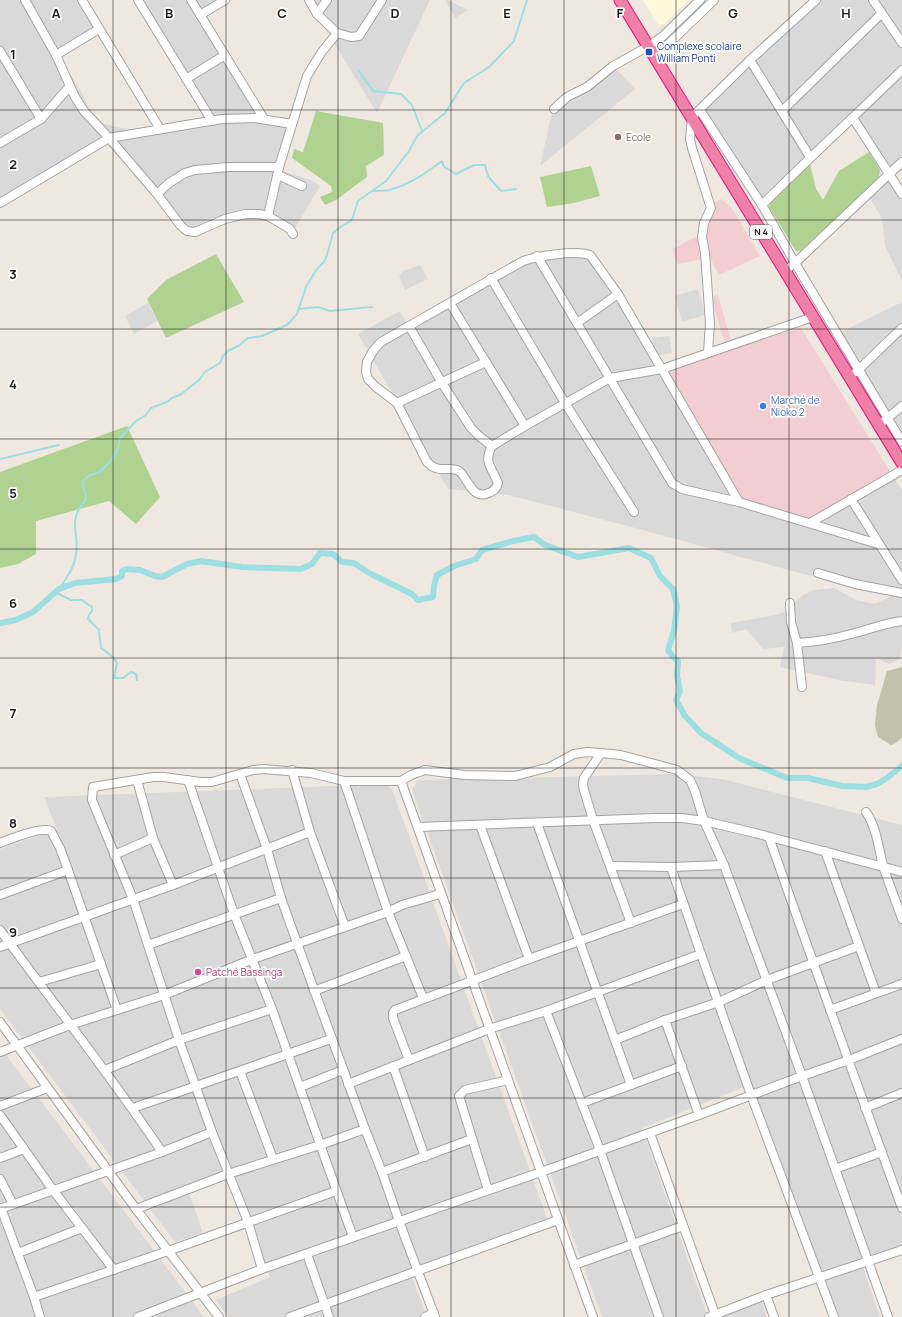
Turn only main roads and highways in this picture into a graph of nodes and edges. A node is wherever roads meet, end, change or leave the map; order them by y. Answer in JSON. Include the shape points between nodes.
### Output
{"nodes":[{"id":1,"x":620,"y":0,"type":"edge"},
{"id":2,"x":902,"y":463,"type":"edge"}],
"edges":[{"from":1,"to":2,"type":"highway","number":"N 4","via":[[655,57],[696,114],[812,317]]}]}
